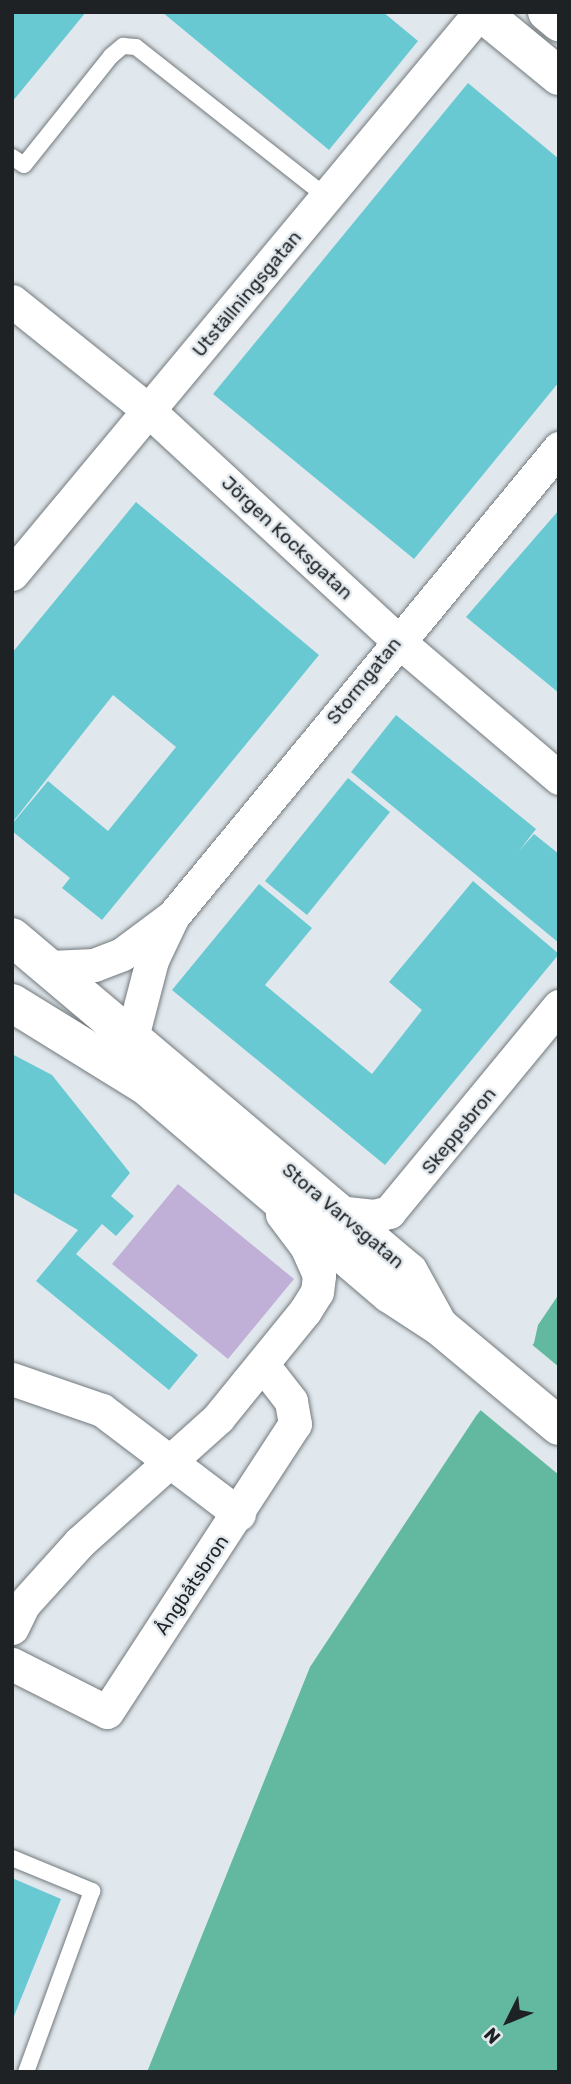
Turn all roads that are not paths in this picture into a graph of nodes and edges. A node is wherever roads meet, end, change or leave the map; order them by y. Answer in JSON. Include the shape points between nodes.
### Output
{"nodes":[{"id":1,"x":480,"y":12,"type":"edge"},
{"id":2,"x":547,"y":12,"type":"edge"},
{"id":3,"x":559,"y":22,"type":"edge"},
{"id":4,"x":559,"y":76,"type":"edge"},
{"id":5,"x":12,"y":157,"type":"edge"},
{"id":6,"x":328,"y":198,"type":"junction"},
{"id":7,"x":12,"y":301,"type":"edge"},
{"id":8,"x":148,"y":410,"type":"junction"},
{"id":9,"x":559,"y":449,"type":"edge"},
{"id":10,"x":12,"y":574,"type":"edge"},
{"id":11,"x":397,"y":640,"type":"junction"},
{"id":12,"x":559,"y":778,"type":"edge"},
{"id":13,"x":173,"y":915,"type":"junction"},
{"id":14,"x":12,"y":937,"type":"edge"},
{"id":15,"x":50,"y":967,"type":"junction"},
{"id":16,"x":12,"y":1003,"type":"edge"},
{"id":17,"x":559,"y":1006,"type":"edge"},
{"id":18,"x":132,"y":1037,"type":"junction"},
{"id":19,"x":254,"y":1176,"type":"junction"},
{"id":20,"x":337,"y":1212,"type":"junction"},
{"id":21,"x":439,"y":1326,"type":"junction"},
{"id":22,"x":263,"y":1365,"type":"junction"},
{"id":23,"x":12,"y":1379,"type":"edge"},
{"id":24,"x":559,"y":1426,"type":"edge"},
{"id":25,"x":172,"y":1461,"type":"junction"},
{"id":26,"x":239,"y":1514,"type":"junction"},
{"id":27,"x":12,"y":1628,"type":"edge"},
{"id":28,"x":12,"y":1664,"type":"edge"},
{"id":29,"x":12,"y":1858,"type":"edge"},
{"id":30,"x":26,"y":2072,"type":"edge"}],
"edges":[{"from":1,"to":4,"type":"street"},
{"from":1,"to":6,"type":"street","name":"Utställningsgatan"},
{"from":2,"to":3,"type":"street"},
{"from":5,"to":6,"type":"lane","via":[[24,165],[111,56],[123,47],[136,47]]},
{"from":6,"to":8,"type":"street","name":"Utställningsgatan"},
{"from":7,"to":8,"type":"street","name":"Jörgen Kocksgatan"},
{"from":8,"to":10,"type":"street","name":"Utställningsgatan"},
{"from":8,"to":11,"type":"street","name":"Jörgen Kocksgatan"},
{"from":9,"to":11,"type":"street","name":"Stormgatan"},
{"from":11,"to":12,"type":"street","name":"Jörgen Kocksgatan"},
{"from":11,"to":13,"type":"street","name":"Stormgatan"},
{"from":13,"to":15,"type":"street","name":"Stormgatan","via":[[122,954],[94,965]]},
{"from":13,"to":18,"type":"street","name":"Stormgatan","via":[[152,960]]},
{"from":14,"to":15,"type":"street","name":"Stora Varvsgatan"},
{"from":15,"to":18,"type":"street","name":"Stora Varvsgatan"},
{"from":16,"to":19,"type":"street","name":"Stora Varvsgatan","via":[[145,1085]]},
{"from":17,"to":20,"type":"street","name":"Skeppsbron","via":[[408,1195],[389,1212],[374,1216]]},
{"from":18,"to":20,"type":"street","name":"Stora Varvsgatan"},
{"from":19,"to":21,"type":"street","name":"Stora Varvsgatan","via":[[390,1294]]},
{"from":19,"to":22,"type":"street","via":[[306,1246],[319,1275],[317,1292],[306,1311]]},
{"from":20,"to":21,"type":"street","name":"Stora Varvsgatan","via":[[409,1272]]},
{"from":21,"to":24,"type":"street"},
{"from":22,"to":25,"type":"street","via":[[218,1418]]},
{"from":22,"to":26,"type":"street","name":"Ångbåtsbron","via":[[291,1401],[295,1424]]},
{"from":23,"to":25,"type":"street","via":[[102,1410]]},
{"from":25,"to":26,"type":"street"},
{"from":25,"to":27,"type":"street","via":[[80,1542],[23,1605]]},
{"from":26,"to":28,"type":"street","name":"Ångbåtsbron","via":[[107,1712]]},
{"from":29,"to":30,"type":"lane","via":[[92,1891]]}]}
